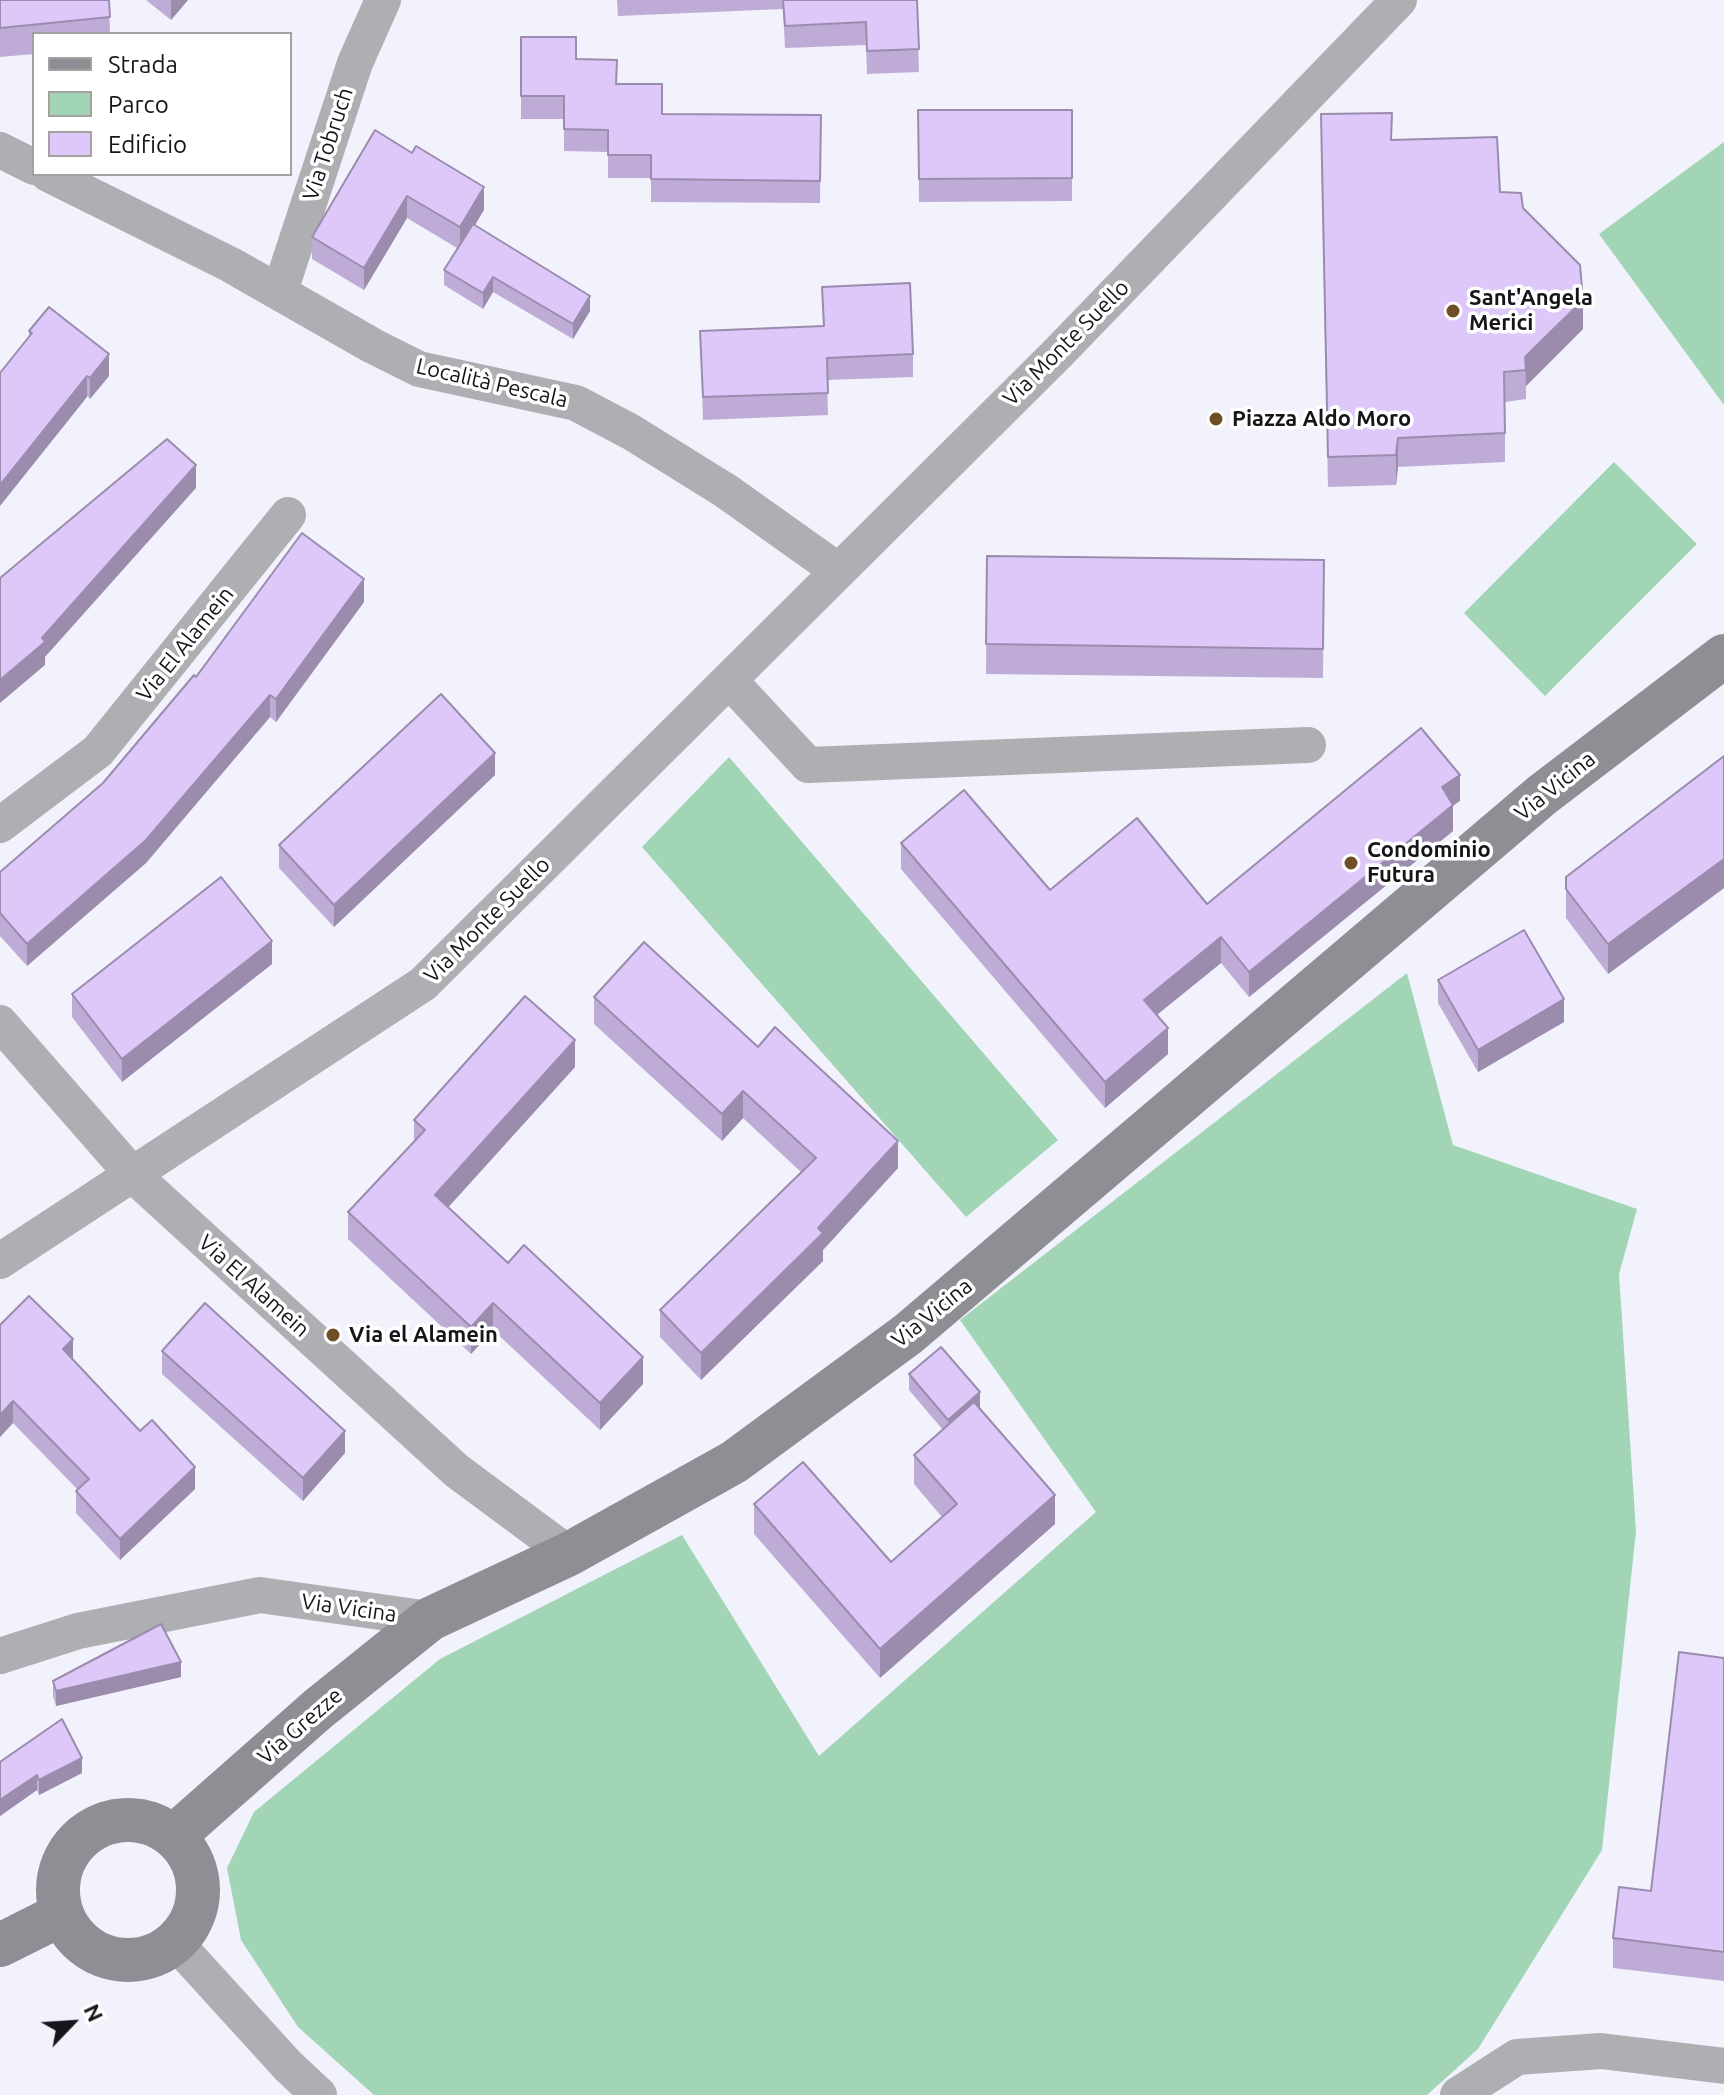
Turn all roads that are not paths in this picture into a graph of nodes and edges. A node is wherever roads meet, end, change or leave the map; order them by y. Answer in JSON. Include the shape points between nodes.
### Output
{"nodes":[{"id":1,"x":383,"y":0,"type":"edge"},
{"id":2,"x":1399,"y":0,"type":"edge"},
{"id":3,"x":0,"y":150,"type":"edge"},
{"id":4,"x":32,"y":166,"type":"edge"},
{"id":5,"x":52,"y":176,"type":"edge"},
{"id":6,"x":280,"y":291,"type":"junction"},
{"id":7,"x":288,"y":515,"type":"dead end"},
{"id":8,"x":837,"y":570,"type":"junction"},
{"id":9,"x":1724,"y":656,"type":"edge"},
{"id":10,"x":729,"y":680,"type":"junction"},
{"id":11,"x":1308,"y":745,"type":"dead end"},
{"id":12,"x":0,"y":825,"type":"edge"},
{"id":13,"x":0,"y":1023,"type":"edge"},
{"id":14,"x":133,"y":1175,"type":"junction"},
{"id":15,"x":0,"y":1261,"type":"edge"},
{"id":16,"x":569,"y":1554,"type":"junction"},
{"id":17,"x":430,"y":1619,"type":"junction"},
{"id":18,"x":0,"y":1656,"type":"edge"},
{"id":19,"x":174,"y":1836,"type":"junction"},
{"id":20,"x":62,"y":1914,"type":"junction"},
{"id":21,"x":175,"y":1942,"type":"junction"},
{"id":22,"x":0,"y":1945,"type":"edge"},
{"id":23,"x":1724,"y":2066,"type":"edge"},
{"id":24,"x":319,"y":2095,"type":"edge"},
{"id":25,"x":1458,"y":2095,"type":"edge"}],
"edges":[{"from":1,"to":6,"type":"street","name":"Via Tobruch","via":[[355,63]]},
{"from":2,"to":8,"type":"street","name":"Via Monte Suello","via":[[1057,354]]},
{"from":3,"to":4,"type":"street"},
{"from":5,"to":6,"type":"street","name":"Località Pescala"},
{"from":6,"to":8,"type":"street","name":"Località Pescala","via":[[419,369],[576,403],[726,491]]},
{"from":7,"to":12,"type":"street","name":"Via El Alamein","via":[[98,751]]},
{"from":8,"to":10,"type":"street","name":"Via Monte Suello"},
{"from":9,"to":16,"type":"street","name":"Via Vicina","via":[[1542,795],[908,1334],[734,1462]]},
{"from":10,"to":11,"type":"street","via":[[808,765]]},
{"from":10,"to":14,"type":"street","name":"Via Monte Suello","via":[[423,984]]},
{"from":13,"to":14,"type":"street","name":"Via El Alamein"},
{"from":14,"to":15,"type":"street","name":"Via Monte Suello"},
{"from":14,"to":16,"type":"street","name":"Via El Alamein","via":[[457,1471]]},
{"from":16,"to":17,"type":"street","name":"Via Vicina"},
{"from":17,"to":18,"type":"street","name":"Via Vicina","via":[[260,1595],[78,1631]]},
{"from":17,"to":19,"type":"street","name":"Via Grezze"},
{"from":19,"to":20,"type":"street","via":[[132,1819],[87,1832],[60,1869]]},
{"from":19,"to":21,"type":"street","via":[[189,1855],[198,1901],[190,1924]]},
{"from":20,"to":21,"type":"street","via":[[73,1935],[112,1958],[156,1955]]},
{"from":20,"to":22,"type":"street"},
{"from":21,"to":24,"type":"street"},
{"from":23,"to":25,"type":"street","via":[[1601,2051],[1517,2057]]}]}
